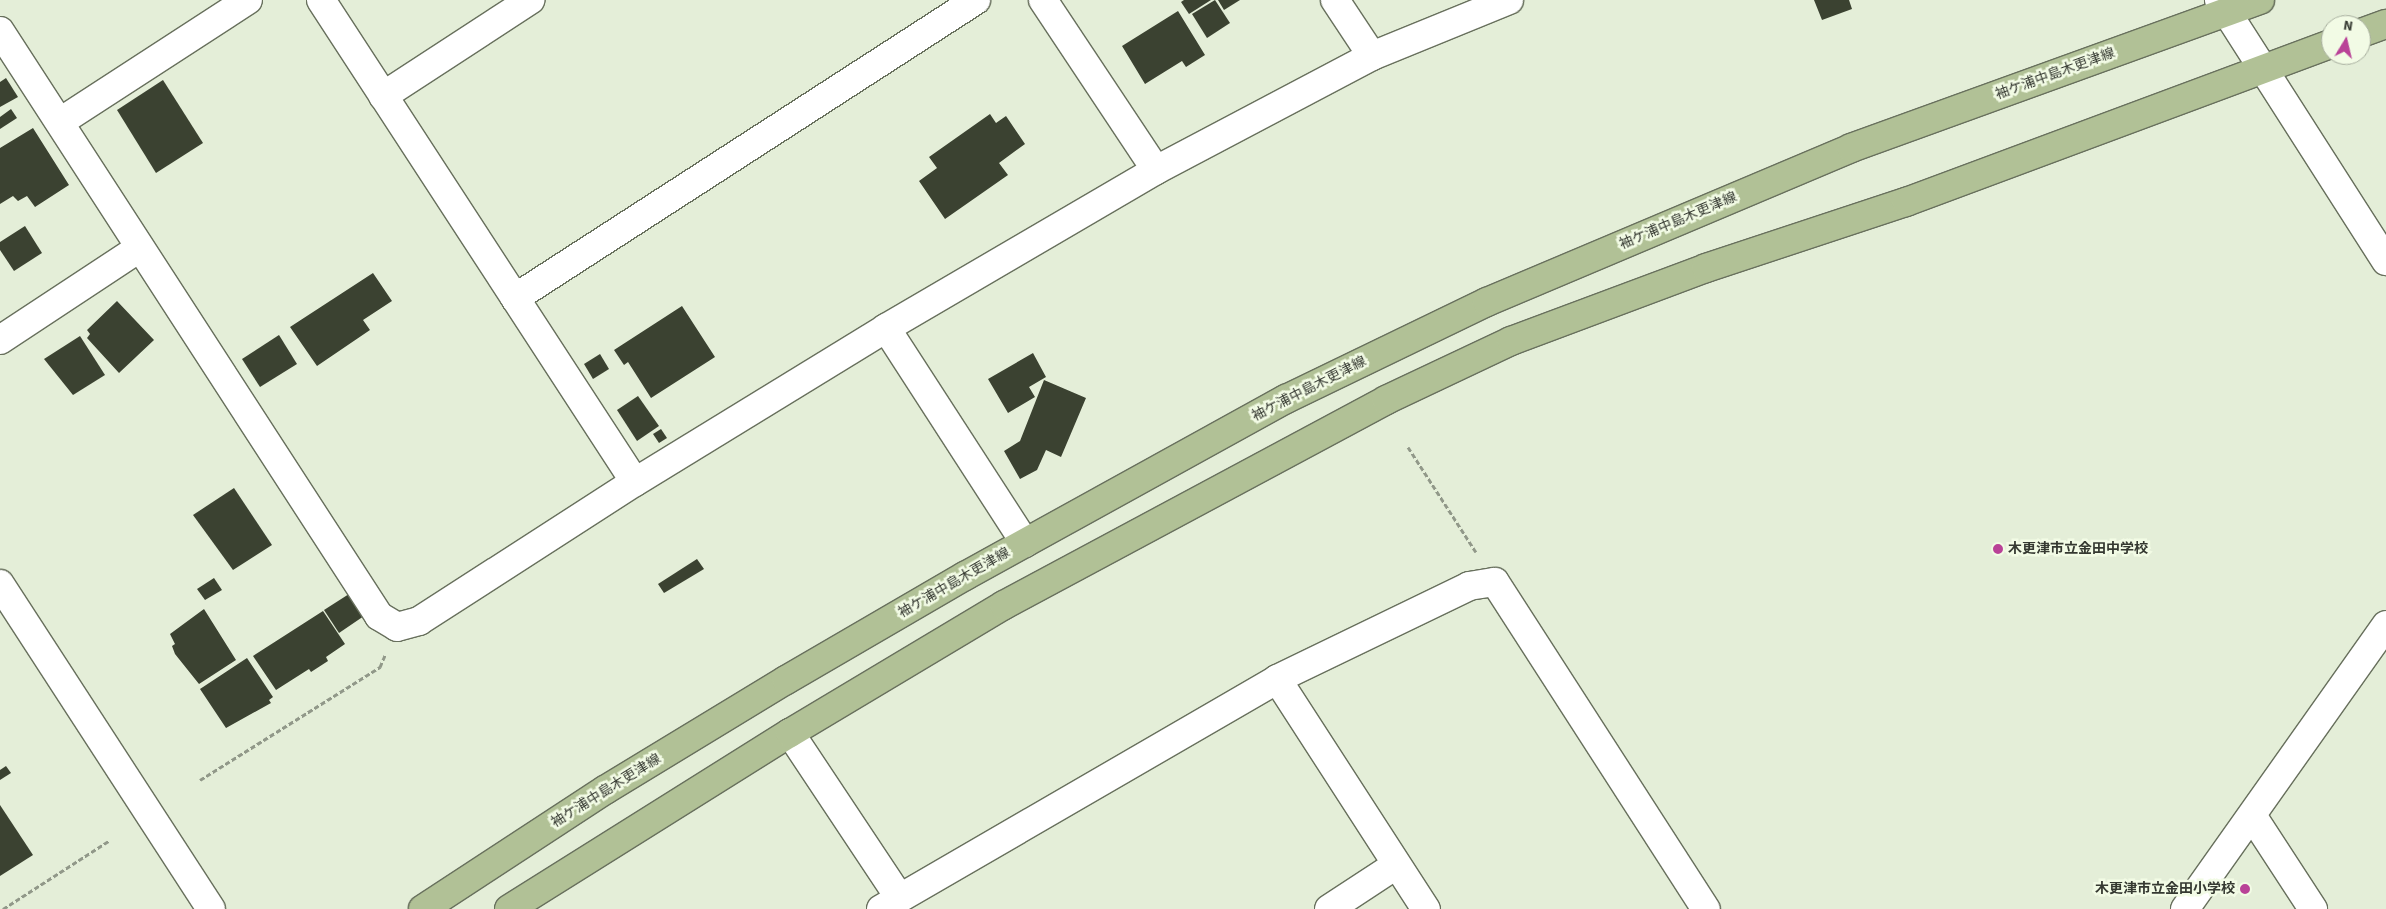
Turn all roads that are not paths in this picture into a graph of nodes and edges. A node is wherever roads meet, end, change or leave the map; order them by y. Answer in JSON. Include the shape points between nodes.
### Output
{"nodes":[{"id":1,"x":248,"y":0,"type":"edge"},
{"id":2,"x":321,"y":0,"type":"edge"},
{"id":3,"x":530,"y":0,"type":"edge"},
{"id":4,"x":976,"y":0,"type":"edge"},
{"id":5,"x":1043,"y":0,"type":"edge"},
{"id":6,"x":1335,"y":0,"type":"edge"},
{"id":7,"x":1509,"y":0,"type":"edge"},
{"id":8,"x":2260,"y":0,"type":"edge"},
{"id":9,"x":2223,"y":6,"type":"edge"},
{"id":10,"x":2386,"y":24,"type":"edge"},
{"id":11,"x":2371,"y":29,"type":"edge"},
{"id":12,"x":0,"y":31,"type":"edge"},
{"id":13,"x":2321,"y":48,"type":"edge"},
{"id":14,"x":1372,"y":56,"type":"junction"},
{"id":15,"x":2263,"y":68,"type":"junction"},
{"id":16,"x":383,"y":96,"type":"junction"},
{"id":17,"x":60,"y":122,"type":"junction"},
{"id":18,"x":1156,"y":170,"type":"junction"},
{"id":19,"x":138,"y":249,"type":"junction"},
{"id":20,"x":2386,"y":261,"type":"edge"},
{"id":21,"x":515,"y":298,"type":"junction"},
{"id":22,"x":886,"y":328,"type":"junction"},
{"id":23,"x":0,"y":340,"type":"edge"},
{"id":24,"x":635,"y":482,"type":"junction"},
{"id":25,"x":1025,"y":543,"type":"junction"},
{"id":26,"x":0,"y":584,"type":"edge"},
{"id":27,"x":2386,"y":625,"type":"edge"},
{"id":28,"x":1277,"y":679,"type":"junction"},
{"id":29,"x":790,"y":733,"type":"junction"},
{"id":30,"x":2253,"y":817,"type":"junction"},
{"id":31,"x":1396,"y":865,"type":"junction"},
{"id":32,"x":890,"y":903,"type":"edge"},
{"id":33,"x":211,"y":909,"type":"edge"},
{"id":34,"x":423,"y":909,"type":"edge"},
{"id":35,"x":509,"y":909,"type":"edge"},
{"id":36,"x":1329,"y":909,"type":"edge"},
{"id":37,"x":1426,"y":909,"type":"edge"},
{"id":38,"x":1706,"y":909,"type":"edge"},
{"id":39,"x":2185,"y":909,"type":"edge"},
{"id":40,"x":2313,"y":909,"type":"edge"}],
"edges":[{"from":1,"to":17,"type":"street"},
{"from":2,"to":16,"type":"street"},
{"from":3,"to":16,"type":"street"},
{"from":4,"to":21,"type":"street"},
{"from":5,"to":18,"type":"street"},
{"from":6,"to":14,"type":"street"},
{"from":7,"to":14,"type":"street"},
{"from":8,"to":9,"type":"main road","name":"袖ケ浦中島木更津線"},
{"from":9,"to":15,"type":"street"},
{"from":9,"to":25,"type":"main road","name":"袖ケ浦中島木更津線","via":[[1851,148],[1487,302],[1286,399]]},
{"from":10,"to":11,"type":"main road"},
{"from":12,"to":17,"type":"street"},
{"from":13,"to":15,"type":"main road"},
{"from":14,"to":18,"type":"street"},
{"from":15,"to":20,"type":"street"},
{"from":15,"to":29,"type":"main road","via":[[1906,202],[1706,268],[1511,341],[1386,400],[1004,605]]},
{"from":16,"to":21,"type":"street"},
{"from":17,"to":19,"type":"street"},
{"from":18,"to":22,"type":"street"},
{"from":19,"to":23,"type":"street"},
{"from":19,"to":24,"type":"street","via":[[379,616],[397,627],[419,621]]},
{"from":21,"to":24,"type":"street"},
{"from":22,"to":24,"type":"street"},
{"from":22,"to":25,"type":"street"},
{"from":25,"to":34,"type":"main road","name":"袖ケ浦中島木更津線","via":[[786,680],[605,790]]},
{"from":26,"to":33,"type":"street"},
{"from":27,"to":30,"type":"street"},
{"from":28,"to":31,"type":"street"},
{"from":28,"to":32,"type":"street"},
{"from":28,"to":38,"type":"street","via":[[1469,586],[1495,582]]},
{"from":29,"to":32,"type":"street"},
{"from":29,"to":35,"type":"main road"},
{"from":30,"to":39,"type":"street"},
{"from":30,"to":40,"type":"street"},
{"from":31,"to":36,"type":"street"},
{"from":31,"to":37,"type":"street"}]}
